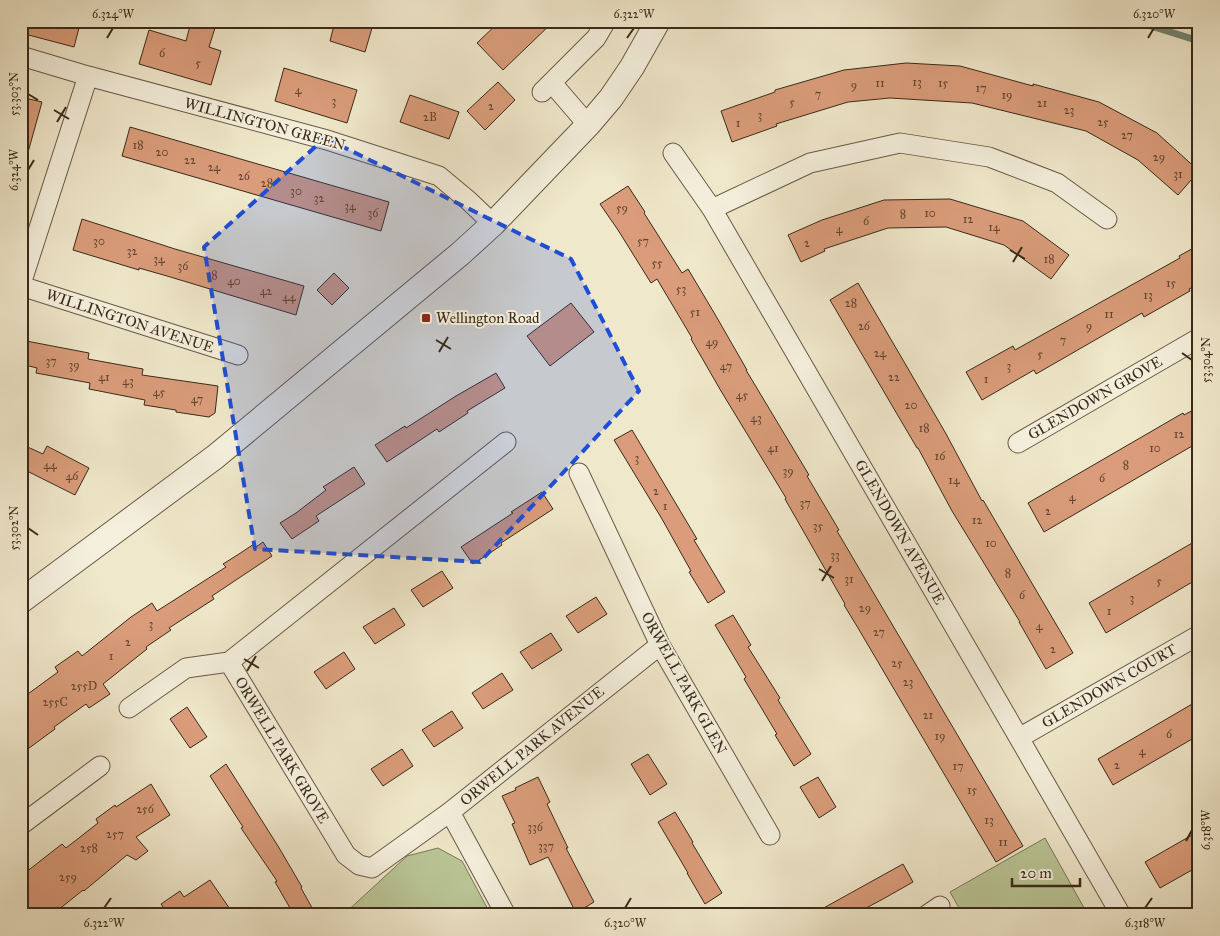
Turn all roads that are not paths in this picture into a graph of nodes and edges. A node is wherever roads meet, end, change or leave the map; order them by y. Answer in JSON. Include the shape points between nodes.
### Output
{"nodes":[{"id":1,"x":606,"y":21,"type":"edge"},
{"id":2,"x":658,"y":21,"type":"edge"},
{"id":3,"x":21,"y":56,"type":"edge"},
{"id":4,"x":88,"y":76,"type":"junction"},
{"id":5,"x":588,"y":125,"type":"junction"},
{"id":6,"x":673,"y":154,"type":"dead end"},
{"id":7,"x":712,"y":209,"type":"junction"},
{"id":8,"x":1108,"y":219,"type":"dead end"},
{"id":9,"x":493,"y":224,"type":"junction"},
{"id":10,"x":21,"y":285,"type":"edge"},
{"id":11,"x":1199,"y":338,"type":"edge"},
{"id":12,"x":238,"y":355,"type":"dead end"},
{"id":13,"x":506,"y":442,"type":"dead end"},
{"id":14,"x":1018,"y":443,"type":"dead end"},
{"id":15,"x":579,"y":473,"type":"dead end"},
{"id":16,"x":21,"y":601,"type":"edge"},
{"id":17,"x":1199,"y":634,"type":"edge"},
{"id":18,"x":660,"y":645,"type":"junction"},
{"id":19,"x":228,"y":662,"type":"junction"},
{"id":20,"x":129,"y":708,"type":"dead end"},
{"id":21,"x":1019,"y":738,"type":"junction"},
{"id":22,"x":100,"y":766,"type":"dead end"},
{"id":23,"x":450,"y":812,"type":"junction"},
{"id":24,"x":21,"y":824,"type":"edge"},
{"id":25,"x":770,"y":835,"type":"dead end"},
{"id":26,"x":506,"y":915,"type":"edge"},
{"id":27,"x":1120,"y":915,"type":"edge"}],
"edges":[{"from":1,"to":5,"type":"street","via":[[596,38],[547,87]]},
{"from":2,"to":5,"type":"street","via":[[632,67]]},
{"from":3,"to":4,"type":"street","name":"WILLINGTON GREEN"},
{"from":4,"to":9,"type":"street","name":"WILLINGTON GREEN","via":[[327,140],[439,176]]},
{"from":4,"to":10,"type":"street"},
{"from":5,"to":9,"type":"street"},
{"from":6,"to":7,"type":"street","name":"GLENDOWN AVENUE"},
{"from":7,"to":8,"type":"street","via":[[810,163],[900,143],[989,157],[1057,183]]},
{"from":7,"to":21,"type":"street","name":"GLENDOWN AVENUE"},
{"from":9,"to":16,"type":"street","via":[[215,457]]},
{"from":10,"to":12,"type":"street","name":"WILLINGTON AVENUE"},
{"from":11,"to":14,"type":"street","name":"GLENDOWN GROVE"},
{"from":13,"to":19,"type":"street","name":"ORWELL PARK GROVE"},
{"from":15,"to":18,"type":"street","name":"ORWELL PARK GLEN"},
{"from":17,"to":21,"type":"street","name":"GLENDOWN COURT"},
{"from":18,"to":23,"type":"street","name":"ORWELL PARK AVENUE"},
{"from":18,"to":25,"type":"street","name":"ORWELL PARK GLEN"},
{"from":19,"to":20,"type":"street","via":[[186,668]]},
{"from":19,"to":23,"type":"street","name":"ORWELL PARK GROVE","via":[[346,855],[359,866],[372,868]]},
{"from":21,"to":27,"type":"street","name":"GLENDOWN AVENUE"},
{"from":22,"to":24,"type":"street"},
{"from":23,"to":26,"type":"street","name":"ORWELL PARK AVENUE"}]}
